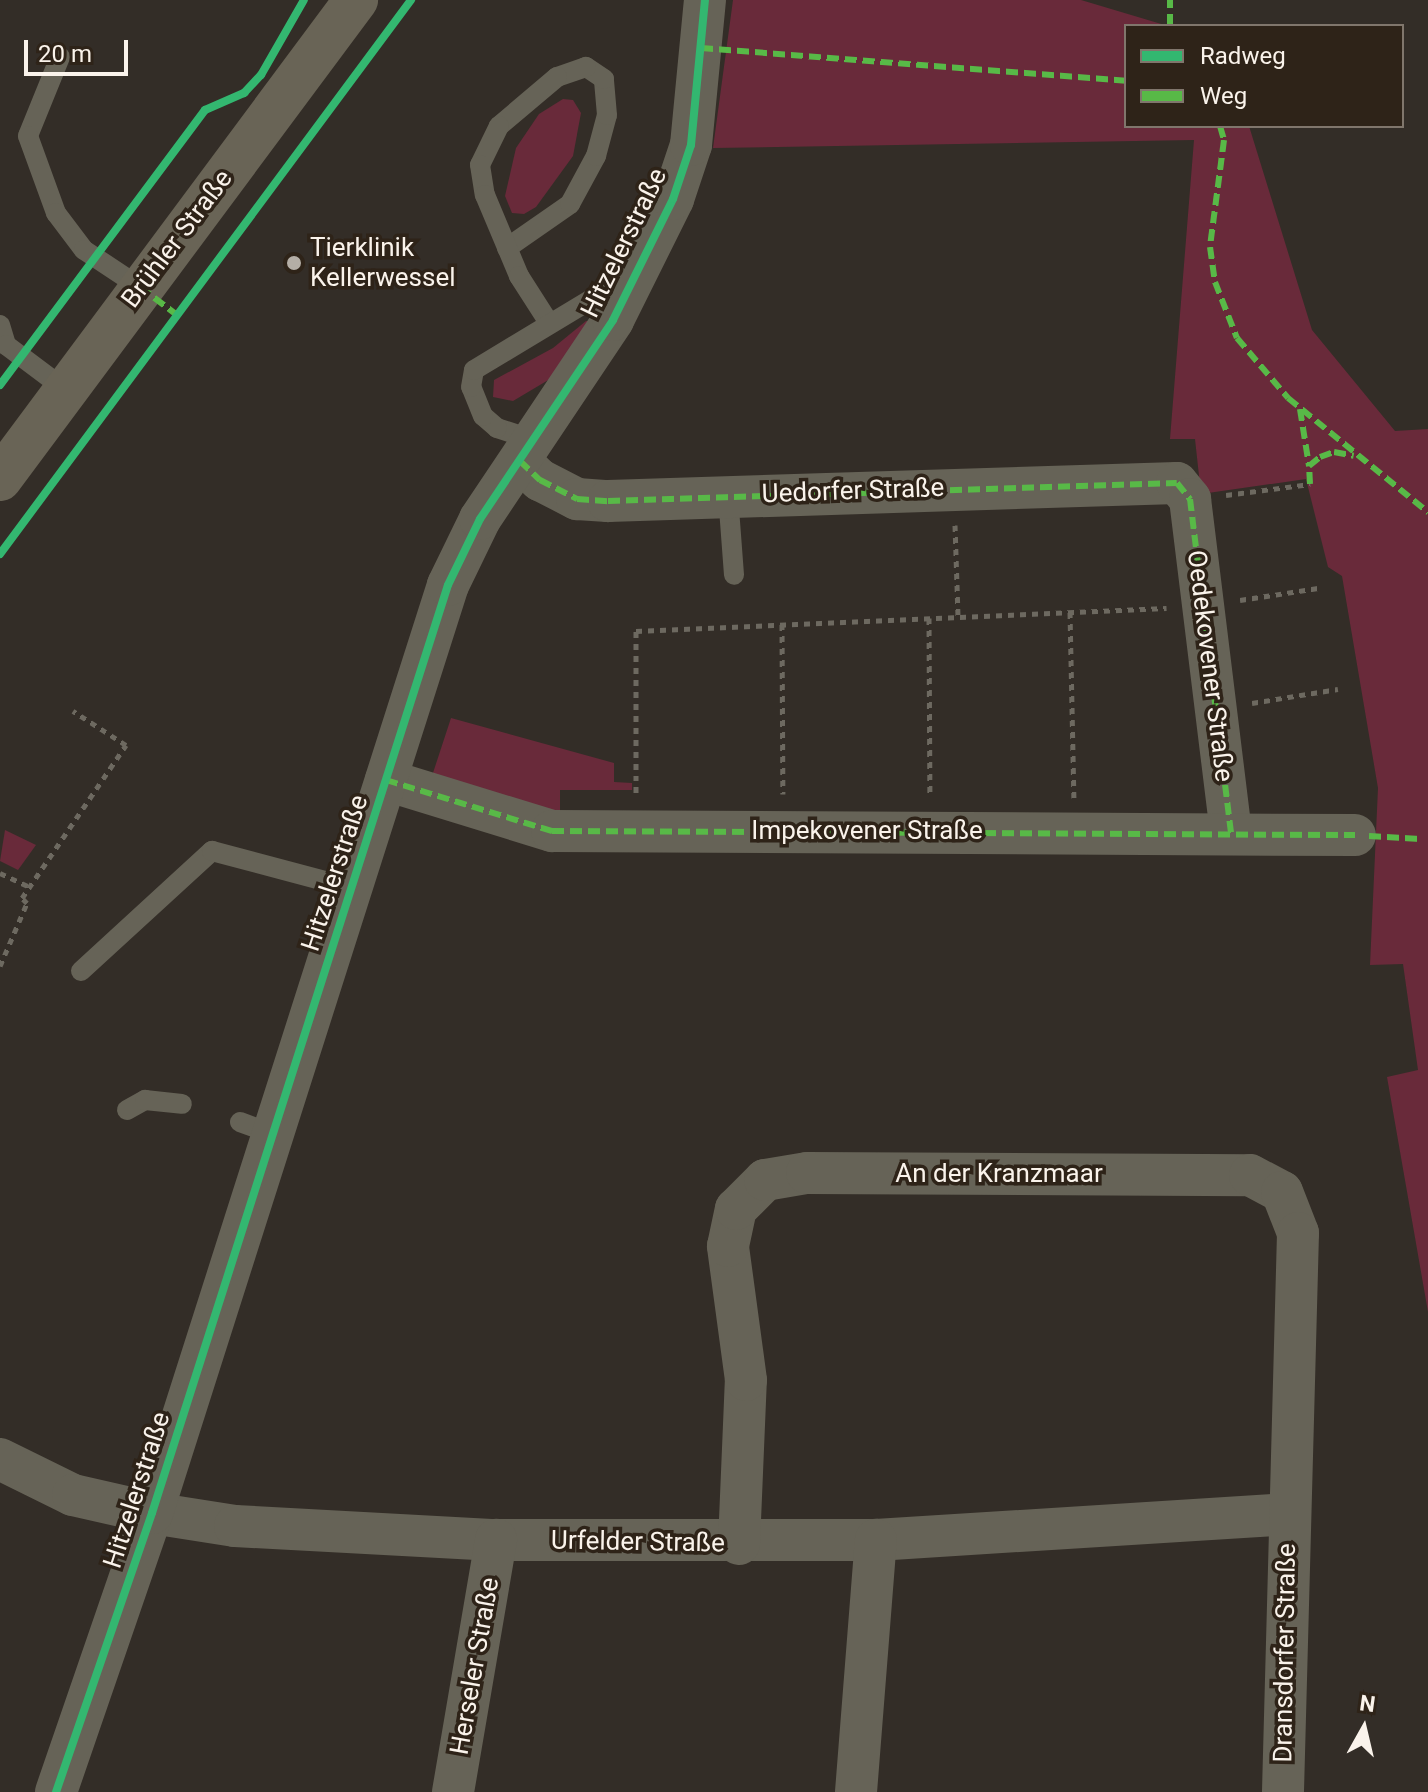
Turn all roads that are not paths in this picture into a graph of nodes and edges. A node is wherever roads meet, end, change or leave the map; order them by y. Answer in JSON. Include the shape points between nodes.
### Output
{"nodes":[{"id":1,"x":705,"y":0,"type":"edge"},
{"id":2,"x":346,"y":4,"type":"edge"},
{"id":3,"x":60,"y":57,"type":"dead end"},
{"id":4,"x":507,"y":248,"type":"junction"},
{"id":5,"x":639,"y":271,"type":"junction"},
{"id":6,"x":140,"y":287,"type":"junction"},
{"id":7,"x":549,"y":323,"type":"junction"},
{"id":8,"x":0,"y":325,"type":"edge"},
{"id":9,"x":66,"y":390,"type":"junction"},
{"id":10,"x":527,"y":450,"type":"junction"},
{"id":11,"x":0,"y":479,"type":"edge"},
{"id":12,"x":728,"y":495,"type":"junction"},
{"id":13,"x":1190,"y":499,"type":"joint"},
{"id":14,"x":734,"y":575,"type":"dead end"},
{"id":15,"x":386,"y":780,"type":"junction"},
{"id":16,"x":1231,"y":833,"type":"junction"},
{"id":17,"x":1355,"y":835,"type":"dead end"},
{"id":18,"x":351,"y":888,"type":"junction"},
{"id":19,"x":81,"y":971,"type":"dead end"},
{"id":20,"x":182,"y":1104,"type":"dead end"},
{"id":21,"x":127,"y":1110,"type":"dead end"},
{"id":22,"x":0,"y":1459,"type":"edge"},
{"id":23,"x":152,"y":1513,"type":"junction"},
{"id":24,"x":1288,"y":1514,"type":"junction"},
{"id":25,"x":496,"y":1540,"type":"junction"},
{"id":26,"x":876,"y":1540,"type":"junction"},
{"id":27,"x":739,"y":1544,"type":"junction"},
{"id":28,"x":56,"y":1792,"type":"edge"},
{"id":29,"x":453,"y":1792,"type":"edge"},
{"id":30,"x":856,"y":1792,"type":"edge"},
{"id":31,"x":1283,"y":1792,"type":"edge"}],
"edges":[{"from":1,"to":5,"type":"street","name":"Hitzelerstraße","via":[[691,145]]},
{"from":2,"to":6,"type":"main road","name":"Brühler Straße"},
{"from":3,"to":6,"type":"lane","via":[[28,136],[56,213],[84,250]]},
{"from":4,"to":4,"type":"lane","via":[[485,195],[480,165],[499,126],[557,77],[586,67],[604,79],[607,115],[596,156],[570,204]]},
{"from":4,"to":7,"type":"lane"},
{"from":5,"to":7,"type":"lane"},
{"from":5,"to":10,"type":"street","name":"Hitzelerstraße"},
{"from":6,"to":9,"type":"main road","name":"Brühler Straße"},
{"from":7,"to":10,"type":"lane","via":[[474,370],[471,387],[483,416]]},
{"from":8,"to":9,"type":"lane","via":[[6,345]]},
{"from":9,"to":11,"type":"main road","name":"Brühler Straße"},
{"from":10,"to":12,"type":"street","name":"Uedorfer Straße","via":[[540,480],[577,499]]},
{"from":10,"to":15,"type":"street","name":"Hitzelerstraße","via":[[480,519],[448,585]]},
{"from":12,"to":13,"type":"street","name":"Uedorfer Straße","via":[[1177,483]]},
{"from":12,"to":14,"type":"lane"},
{"from":13,"to":16,"type":"street","name":"Oedekovener Straße"},
{"from":15,"to":16,"type":"street","name":"Impekovener Straße","via":[[552,831]]},
{"from":15,"to":18,"type":"street","name":"Hitzelerstraße"},
{"from":16,"to":17,"type":"street","name":"Impekovener Straße"},
{"from":18,"to":19,"type":"lane","via":[[212,851]]},
{"from":18,"to":23,"type":"street","name":"Hitzelerstraße","via":[[256,1128]]},
{"from":20,"to":21,"type":"lane","via":[[145,1100]]},
{"from":22,"to":23,"type":"street","name":"Urfelder Straße","via":[[73,1495]]},
{"from":23,"to":25,"type":"street","name":"Urfelder Straße","via":[[235,1526]]},
{"from":23,"to":28,"type":"street","name":"Hitzelerstraße"},
{"from":24,"to":26,"type":"street","name":"Urfelder Straße"},
{"from":24,"to":27,"type":"street","name":"An der Kranzmaar","via":[[1298,1233],[1282,1192],[1250,1175],[807,1173],[765,1180],[736,1209],[728,1246],[746,1380]]},
{"from":24,"to":31,"type":"street","name":"Dransdorfer Straße"},
{"from":25,"to":27,"type":"street","name":"Urfelder Straße"},
{"from":25,"to":29,"type":"street","name":"Herseler Straße"},
{"from":26,"to":27,"type":"street","name":"Urfelder Straße"},
{"from":26,"to":30,"type":"street"}]}
